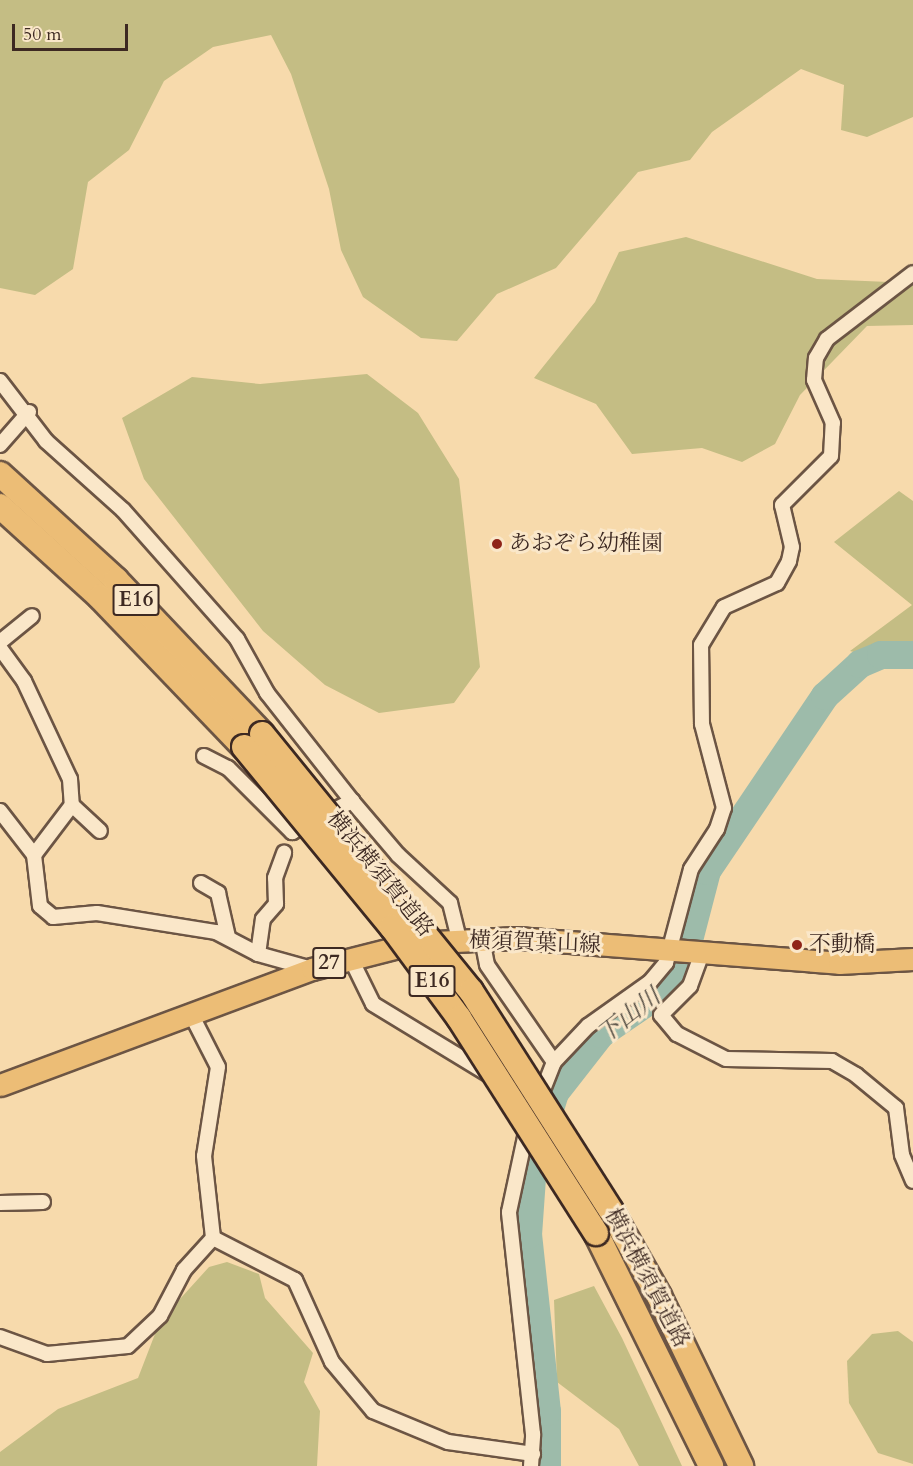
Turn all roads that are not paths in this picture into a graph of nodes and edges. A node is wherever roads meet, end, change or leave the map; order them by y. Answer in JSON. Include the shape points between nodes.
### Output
{"nodes":[{"id":1,"x":913,"y":273,"type":"edge"},
{"id":2,"x":0,"y":381,"type":"edge"},
{"id":3,"x":25,"y":416,"type":"junction"},
{"id":4,"x":0,"y":445,"type":"edge"},
{"id":5,"x":0,"y":474,"type":"edge"},
{"id":6,"x":0,"y":506,"type":"edge"},
{"id":7,"x":32,"y":615,"type":"dead end"},
{"id":8,"x":0,"y":642,"type":"edge"},
{"id":9,"x":0,"y":648,"type":"edge"},
{"id":10,"x":253,"y":741,"type":"junction"},
{"id":11,"x":204,"y":756,"type":"dead end"},
{"id":12,"x":352,"y":801,"type":"junction"},
{"id":13,"x":72,"y":805,"type":"junction"},
{"id":14,"x":0,"y":811,"type":"edge"},
{"id":15,"x":100,"y":831,"type":"dead end"},
{"id":16,"x":284,"y":853,"type":"dead end"},
{"id":17,"x":34,"y":855,"type":"junction"},
{"id":18,"x":201,"y":883,"type":"dead end"},
{"id":19,"x":228,"y":937,"type":"junction"},
{"id":20,"x":482,"y":939,"type":"junction"},
{"id":21,"x":459,"y":940,"type":"junction"},
{"id":22,"x":687,"y":951,"type":"junction"},
{"id":23,"x":258,"y":954,"type":"junction"},
{"id":24,"x":350,"y":957,"type":"junction"},
{"id":25,"x":913,"y":959,"type":"edge"},
{"id":26,"x":312,"y":969,"type":"junction"},
{"id":27,"x":191,"y":1014,"type":"junction"},
{"id":28,"x":554,"y":1062,"type":"junction"},
{"id":29,"x":0,"y":1085,"type":"edge"},
{"id":30,"x":538,"y":1104,"type":"junction"},
{"id":31,"x":913,"y":1180,"type":"edge"},
{"id":32,"x":43,"y":1202,"type":"dead end"},
{"id":33,"x":0,"y":1203,"type":"edge"},
{"id":34,"x":213,"y":1238,"type":"junction"},
{"id":35,"x":0,"y":1337,"type":"edge"},
{"id":36,"x":532,"y":1460,"type":"edge"},
{"id":37,"x":711,"y":1466,"type":"edge"},
{"id":38,"x":741,"y":1466,"type":"edge"}],
"edges":[{"from":1,"to":22,"type":"street","via":[[827,339],[816,358],[814,380],[833,423],[831,456],[782,505],[792,547],[789,561],[777,583],[724,607],[701,645],[702,724],[724,808],[717,829],[691,869]]},
{"from":2,"to":3,"type":"street"},
{"from":3,"to":4,"type":"street"},
{"from":3,"to":12,"type":"street","via":[[46,441],[123,510],[237,639],[267,693]]},
{"from":5,"to":10,"type":"highway","name":"横浜横須賀道路","number":"E16","via":[[116,580]]},
{"from":6,"to":10,"type":"highway","name":"横浜横須賀道路","number":"E16"},
{"from":7,"to":8,"type":"street"},
{"from":9,"to":13,"type":"street","via":[[24,681],[70,779]]},
{"from":10,"to":37,"type":"highway","name":"横浜横須賀道路","number":"E16","bridge":true,"via":[[459,1018],[596,1233]]},
{"from":10,"to":38,"type":"highway","name":"横浜横須賀道路","number":"E16","bridge":true,"via":[[471,992],[611,1210],[665,1307]]},
{"from":11,"to":12,"type":"street","via":[[228,768],[292,832]]},
{"from":12,"to":21,"type":"street","via":[[398,855],[450,903]]},
{"from":13,"to":15,"type":"street"},
{"from":13,"to":17,"type":"street"},
{"from":14,"to":17,"type":"street"},
{"from":16,"to":23,"type":"street","via":[[275,878],[276,904],[264,919]]},
{"from":17,"to":19,"type":"street","via":[[40,906],[53,917],[97,914]]},
{"from":18,"to":19,"type":"street","via":[[218,893]]},
{"from":19,"to":23,"type":"street"},
{"from":20,"to":21,"type":"main road","name":"横須賀葉山線","number":"27"},
{"from":20,"to":22,"type":"main road","name":"横須賀葉山線","number":"27"},
{"from":20,"to":28,"type":"street","via":[[487,965]]},
{"from":21,"to":24,"type":"main road","name":"横須賀葉山線","number":"27"},
{"from":22,"to":25,"type":"main road","name":"横須賀葉山線","number":"27","via":[[839,963]]},
{"from":22,"to":28,"type":"street","via":[[588,1026]]},
{"from":22,"to":31,"type":"street","via":[[690,986],[662,1015],[677,1034],[726,1059],[832,1061],[856,1075],[896,1108],[902,1155]]},
{"from":23,"to":26,"type":"street"},
{"from":24,"to":26,"type":"main road","name":"横須賀葉山線","number":"27"},
{"from":24,"to":30,"type":"street","via":[[373,1004]]},
{"from":26,"to":27,"type":"main road","name":"横須賀葉山線","number":"27"},
{"from":27,"to":29,"type":"main road","name":"横須賀葉山線","number":"27"},
{"from":27,"to":34,"type":"street","via":[[218,1067],[204,1156]]},
{"from":28,"to":30,"type":"street"},
{"from":30,"to":36,"type":"street","via":[[508,1212]]},
{"from":32,"to":33,"type":"street"},
{"from":34,"to":35,"type":"street","via":[[184,1270],[160,1316],[128,1346],[47,1354]]},
{"from":34,"to":36,"type":"street","via":[[295,1280],[332,1362],[373,1411],[448,1442]]}]}
